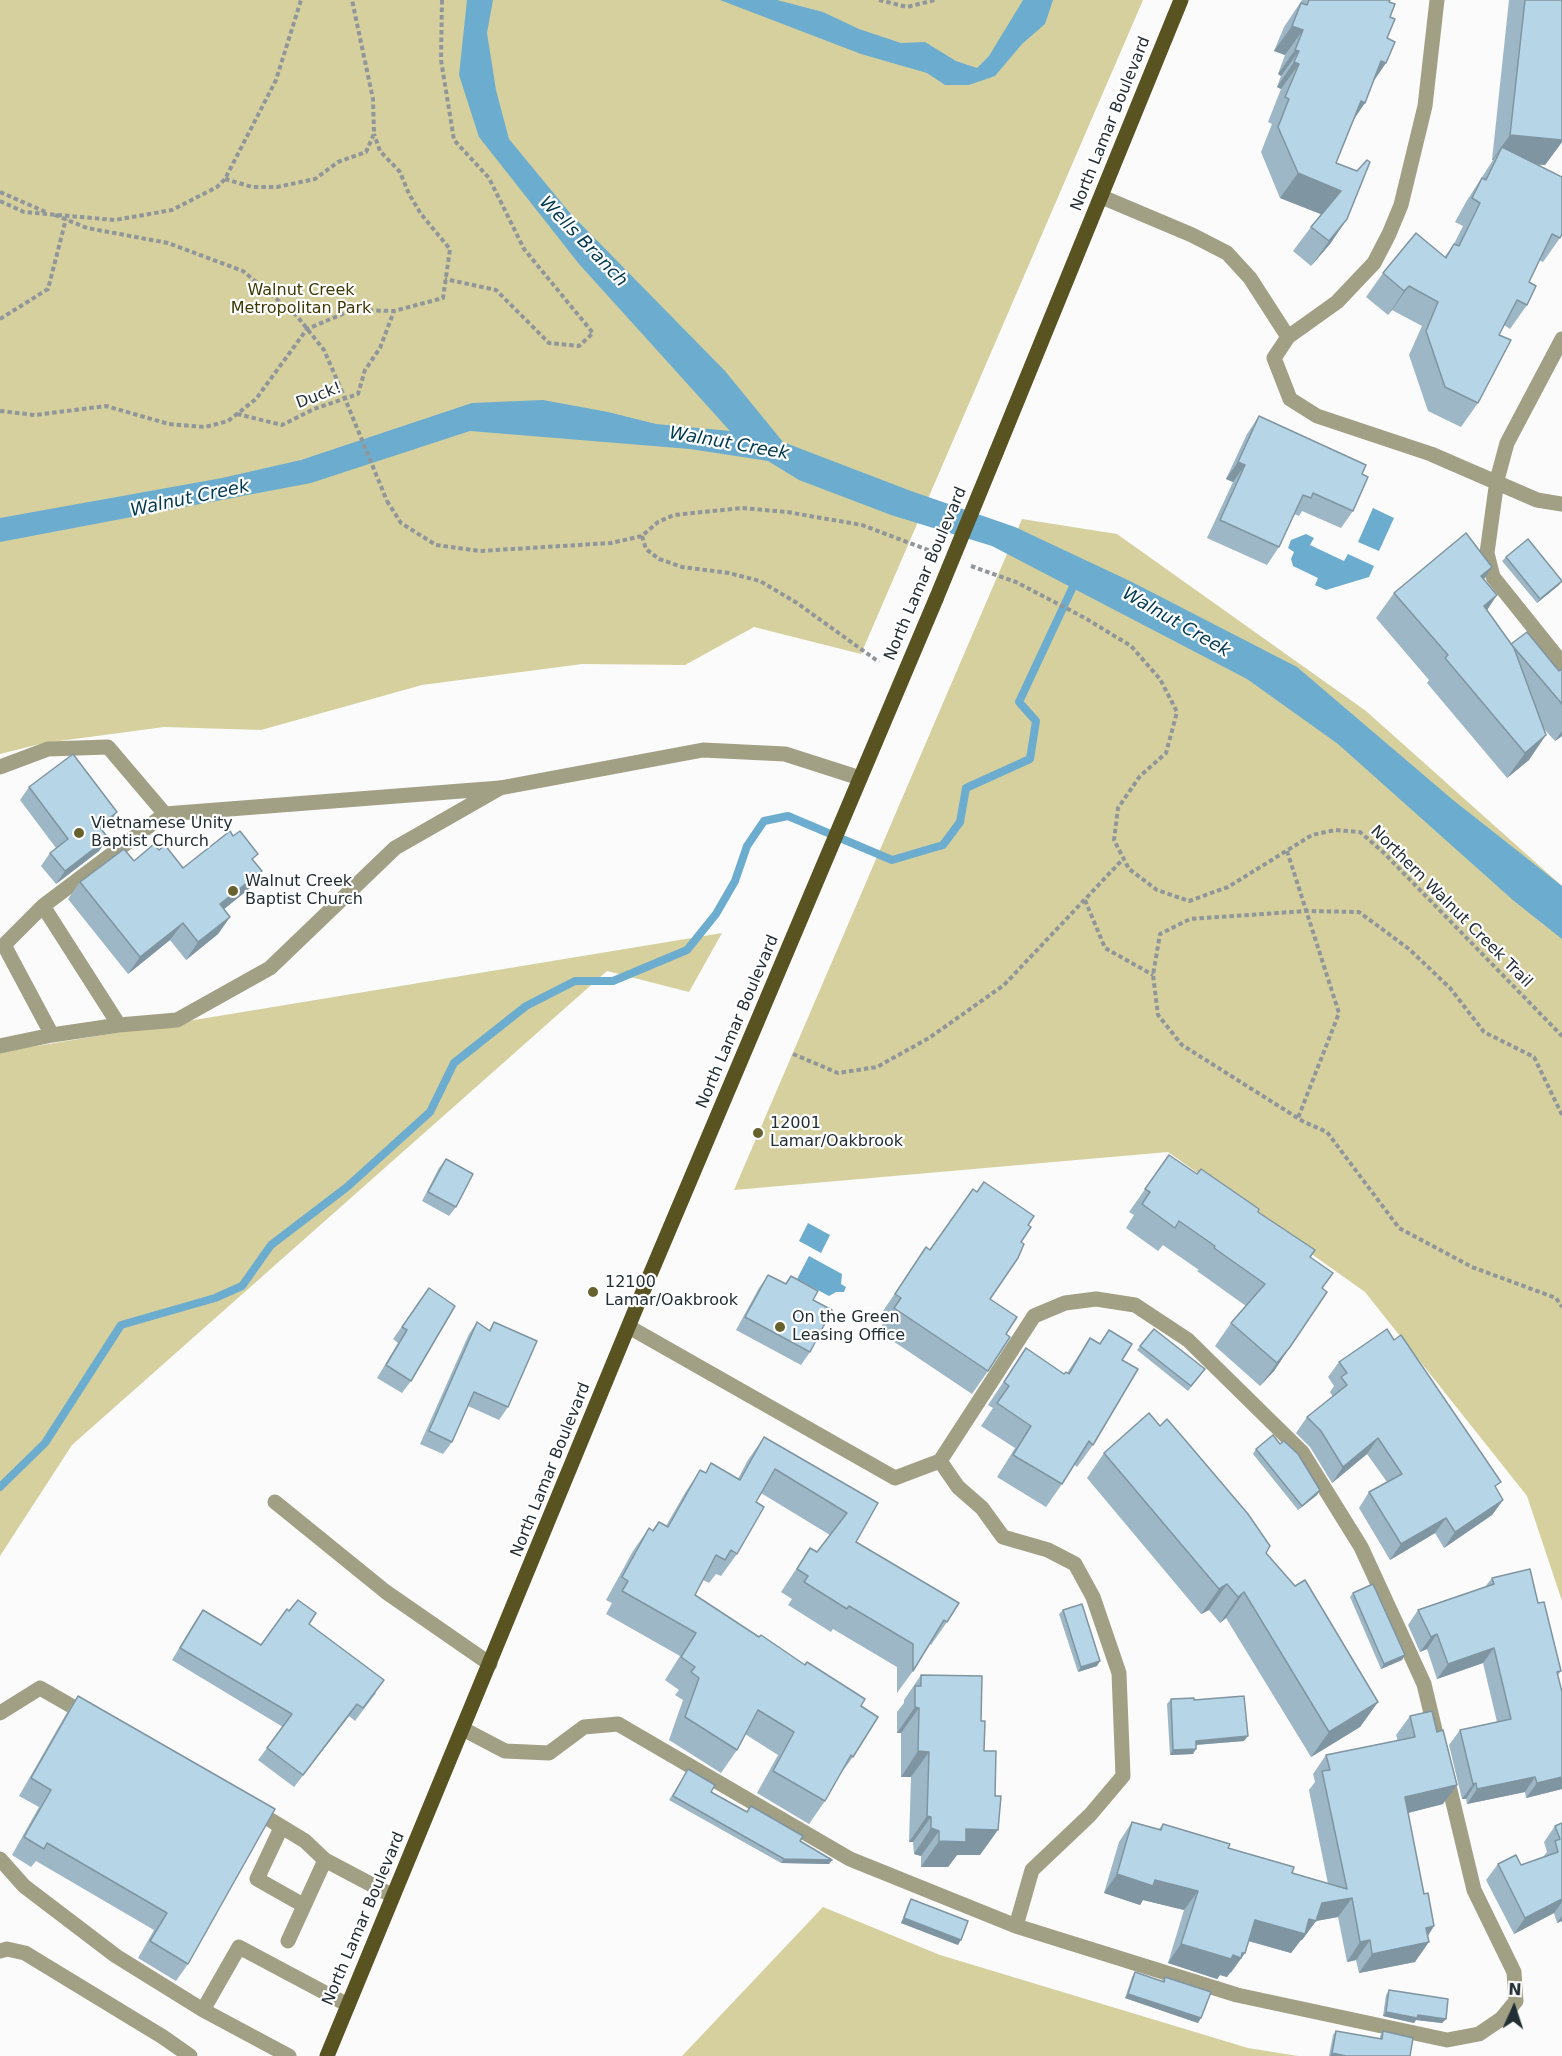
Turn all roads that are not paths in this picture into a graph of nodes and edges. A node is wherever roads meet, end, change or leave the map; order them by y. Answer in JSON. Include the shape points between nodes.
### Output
{"nodes":[{"id":1,"x":1180,"y":0,"type":"edge"},
{"id":2,"x":1437,"y":0,"type":"edge"},
{"id":3,"x":1102,"y":197,"type":"junction"},
{"id":4,"x":1288,"y":337,"type":"junction"},
{"id":5,"x":1562,"y":339,"type":"edge"},
{"id":6,"x":1497,"y":480,"type":"junction"},
{"id":7,"x":1562,"y":504,"type":"edge"},
{"id":8,"x":1562,"y":663,"type":"edge"},
{"id":9,"x":0,"y":767,"type":"edge"},
{"id":10,"x":859,"y":782,"type":"junction"},
{"id":11,"x":500,"y":788,"type":"junction"},
{"id":12,"x":165,"y":814,"type":"junction"},
{"id":13,"x":43,"y":906,"type":"junction"},
{"id":14,"x":119,"y":1025,"type":"junction"},
{"id":15,"x":52,"y":1035,"type":"junction"},
{"id":16,"x":0,"y":1046,"type":"edge"},
{"id":17,"x":629,"y":1327,"type":"junction"},
{"id":18,"x":940,"y":1461,"type":"junction"},
{"id":19,"x":275,"y":1502,"type":"dead end"},
{"id":20,"x":490,"y":1664,"type":"junction"},
{"id":21,"x":0,"y":1713,"type":"edge"},
{"id":22,"x":101,"y":1722,"type":"edge"},
{"id":23,"x":463,"y":1729,"type":"junction"},
{"id":24,"x":240,"y":1802,"type":"edge"},
{"id":25,"x":281,"y":1828,"type":"junction"},
{"id":26,"x":0,"y":1859,"type":"edge"},
{"id":27,"x":325,"y":1860,"type":"junction"},
{"id":28,"x":393,"y":1896,"type":"junction"},
{"id":29,"x":303,"y":1905,"type":"junction"},
{"id":30,"x":1016,"y":1926,"type":"junction"},
{"id":31,"x":288,"y":1941,"type":"dead end"},
{"id":32,"x":0,"y":1951,"type":"edge"},
{"id":33,"x":348,"y":2005,"type":"junction"},
{"id":34,"x":203,"y":2010,"type":"junction"},
{"id":35,"x":190,"y":2056,"type":"edge"},
{"id":36,"x":289,"y":2056,"type":"edge"},
{"id":37,"x":327,"y":2056,"type":"edge"}],
"edges":[{"from":1,"to":3,"type":"main road","name":"North Lamar Boulevard"},
{"from":2,"to":4,"type":"street","via":[[1425,106],[1401,205],[1389,234],[1374,263],[1337,302]]},
{"from":3,"to":4,"type":"street","via":[[1227,253],[1250,278]]},
{"from":3,"to":10,"type":"main road","name":"North Lamar Boulevard","bridge":true},
{"from":4,"to":6,"type":"street","via":[[1274,358],[1290,399],[1317,416]]},
{"from":5,"to":6,"type":"street","via":[[1507,443]]},
{"from":6,"to":7,"type":"street","via":[[1537,500]]},
{"from":6,"to":8,"type":"street","via":[[1487,552],[1493,577]]},
{"from":9,"to":12,"type":"street","via":[[48,749],[108,747]]},
{"from":10,"to":11,"type":"street","via":[[785,754],[703,750]]},
{"from":10,"to":17,"type":"main road","name":"North Lamar Boulevard"},
{"from":11,"to":12,"type":"street"},
{"from":11,"to":14,"type":"street","via":[[395,848],[270,968],[177,1020]]},
{"from":12,"to":13,"type":"street"},
{"from":13,"to":14,"type":"street"},
{"from":13,"to":15,"type":"street","via":[[4,945]]},
{"from":14,"to":15,"type":"street"},
{"from":15,"to":16,"type":"street"},
{"from":17,"to":18,"type":"street","via":[[895,1478]]},
{"from":17,"to":20,"type":"main road","name":"North Lamar Boulevard"},
{"from":18,"to":30,"type":"street","via":[[1003,1537],[1048,1550],[1075,1564],[1093,1597],[1119,1673],[1124,1776],[1032,1870]]},
{"from":18,"to":30,"type":"street","via":[[1034,1316],[1065,1303],[1096,1299],[1134,1305],[1188,1340],[1302,1452],[1362,1547],[1424,1684],[1474,1890],[1514,1972],[1516,2001],[1501,2019],[1479,2034],[1446,2040],[1237,1995]]},
{"from":19,"to":20,"type":"street","via":[[386,1592]]},
{"from":20,"to":23,"type":"main road","name":"North Lamar Boulevard"},
{"from":21,"to":22,"type":"street","via":[[40,1688]]},
{"from":23,"to":28,"type":"main road","name":"North Lamar Boulevard"},
{"from":23,"to":30,"type":"street","via":[[505,1751],[523,1754],[549,1753],[584,1727],[618,1724],[850,1860]]},
{"from":24,"to":25,"type":"street"},
{"from":25,"to":27,"type":"street","via":[[305,1841]]},
{"from":25,"to":29,"type":"street","via":[[257,1879]]},
{"from":26,"to":34,"type":"street","via":[[24,1886],[116,1956]]},
{"from":27,"to":28,"type":"street"},
{"from":27,"to":29,"type":"street"},
{"from":28,"to":33,"type":"main road","name":"North Lamar Boulevard"},
{"from":29,"to":31,"type":"street"},
{"from":32,"to":35,"type":"street","via":[[25,1953]]},
{"from":33,"to":34,"type":"street","via":[[239,1947]]},
{"from":33,"to":37,"type":"main road","name":"North Lamar Boulevard"},
{"from":34,"to":36,"type":"street"}]}
